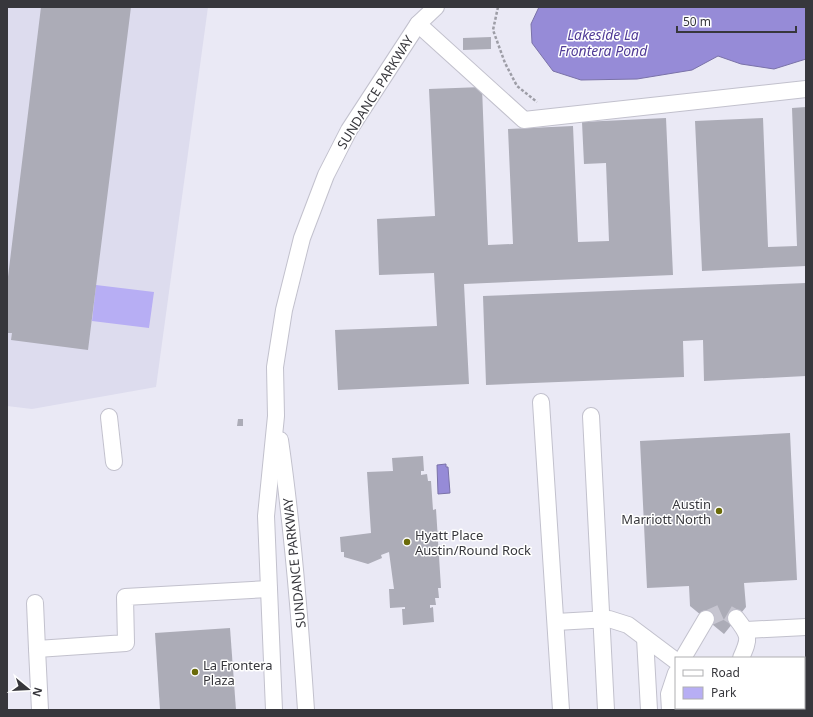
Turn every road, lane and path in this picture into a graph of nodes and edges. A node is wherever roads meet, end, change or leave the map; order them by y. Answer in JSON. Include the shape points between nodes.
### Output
{"nodes":[{"id":1,"x":436,"y":7,"type":"edge"},
{"id":2,"x":498,"y":7,"type":"edge"},
{"id":3,"x":418,"y":24,"type":"junction"},
{"id":4,"x":806,"y":89,"type":"edge"},
{"id":5,"x":557,"y":116,"type":"junction"},
{"id":6,"x":541,"y":402,"type":"dead end"},
{"id":7,"x":276,"y":416,"type":"junction"},
{"id":8,"x":591,"y":416,"type":"dead end"},
{"id":9,"x":109,"y":417,"type":"dead end"},
{"id":10,"x":114,"y":462,"type":"dead end"},
{"id":11,"x":269,"y":588,"type":"junction"},
{"id":12,"x":35,"y":603,"type":"dead end"},
{"id":13,"x":600,"y":619,"type":"junction"},
{"id":14,"x":706,"y":619,"type":"tunnel mouth"},
{"id":15,"x":556,"y":622,"type":"junction"},
{"id":16,"x":806,"y":627,"type":"edge"},
{"id":17,"x":645,"y":638,"type":"junction"},
{"id":18,"x":37,"y":649,"type":"junction"},
{"id":19,"x":683,"y":657,"type":"edge"},
{"id":20,"x":741,"y":657,"type":"edge"},
{"id":21,"x":675,"y":660,"type":"edge"},
{"id":22,"x":675,"y":676,"type":"edge"},
{"id":23,"x":40,"y":710,"type":"edge"},
{"id":24,"x":274,"y":710,"type":"edge"},
{"id":25,"x":306,"y":710,"type":"edge"},
{"id":26,"x":561,"y":710,"type":"edge"},
{"id":27,"x":606,"y":710,"type":"edge"},
{"id":28,"x":649,"y":710,"type":"edge"},
{"id":29,"x":670,"y":710,"type":"edge"}],
"edges":[{"from":1,"to":3,"type":"street","name":"SUNDANCE PARKWAY"},
{"from":2,"to":5,"type":"path","via":[[493,30],[517,86]]},
{"from":3,"to":5,"type":"street","via":[[524,120]]},
{"from":3,"to":7,"type":"street","name":"SUNDANCE PARKWAY","via":[[349,130],[326,175],[302,238],[284,310],[275,367]]},
{"from":4,"to":5,"type":"street"},
{"from":6,"to":15,"type":"street"},
{"from":7,"to":11,"type":"street","name":"SUNDANCE PARKWAY","via":[[266,516]]},
{"from":7,"to":25,"type":"street","name":"SUNDANCE PARKWAY","via":[[290,511]]},
{"from":8,"to":13,"type":"street"},
{"from":9,"to":10,"type":"street"},
{"from":11,"to":18,"type":"street","via":[[125,597],[126,642]]},
{"from":11,"to":24,"type":"street","name":"SUNDANCE PARKWAY"},
{"from":12,"to":18,"type":"street"},
{"from":13,"to":15,"type":"street"},
{"from":13,"to":17,"type":"street","via":[[628,625]]},
{"from":13,"to":27,"type":"street"},
{"from":14,"to":19,"type":"street"},
{"from":15,"to":26,"type":"street"},
{"from":16,"to":20,"type":"street","via":[[741,624],[748,642]]},
{"from":17,"to":21,"type":"street"},
{"from":17,"to":28,"type":"street"},
{"from":18,"to":23,"type":"street"},
{"from":22,"to":29,"type":"street","via":[[669,694]]}]}
